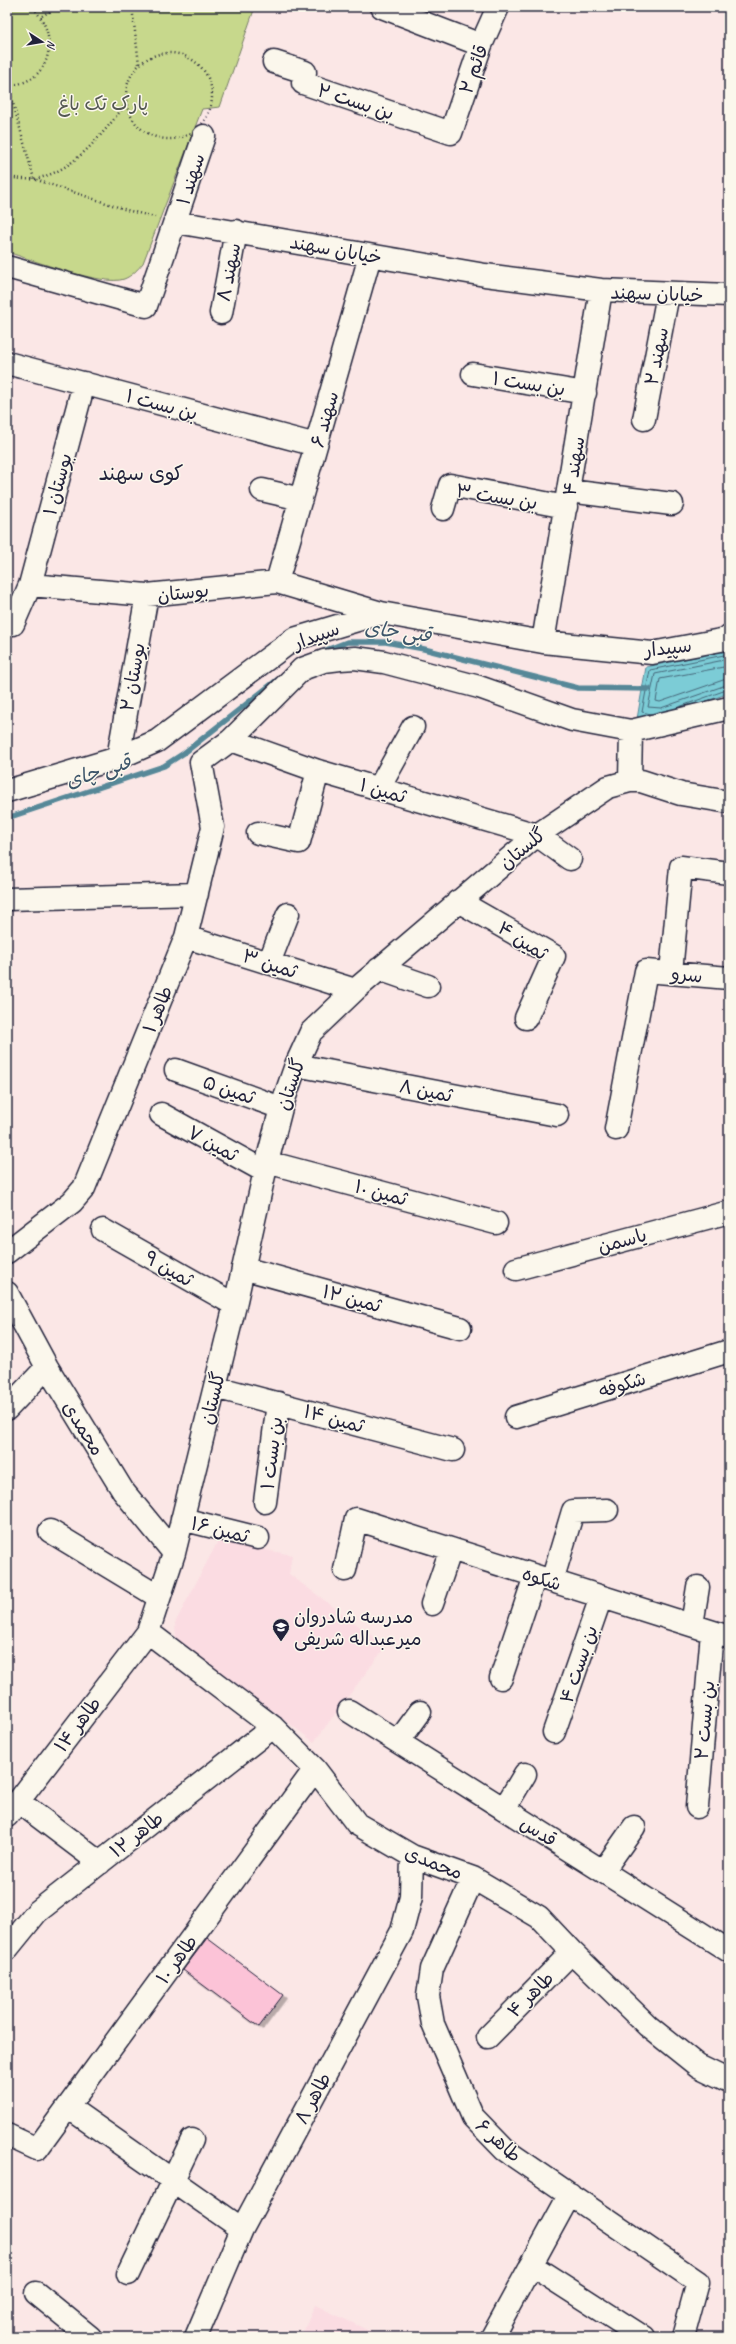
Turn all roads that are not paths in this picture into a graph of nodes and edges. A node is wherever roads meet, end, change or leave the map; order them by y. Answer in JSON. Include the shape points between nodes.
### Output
{"nodes":[{"id":1,"x":382,"y":7,"type":"edge"},
{"id":2,"x":498,"y":7,"type":"edge"},
{"id":3,"x":481,"y":45,"type":"junction"},
{"id":4,"x":274,"y":62,"type":"dead end"},
{"id":5,"x":451,"y":133,"type":"joint"},
{"id":6,"x":204,"y":136,"type":"dead end"},
{"id":7,"x":176,"y":222,"type":"junction"},
{"id":8,"x":236,"y":231,"type":"junction"},
{"id":9,"x":370,"y":256,"type":"junction"},
{"id":10,"x":7,"y":267,"type":"edge"},
{"id":11,"x":601,"y":290,"type":"junction"},
{"id":12,"x":668,"y":294,"type":"junction"},
{"id":13,"x":729,"y":295,"type":"edge"},
{"id":14,"x":221,"y":313,"type":"dead end"},
{"id":15,"x":7,"y":363,"type":"edge"},
{"id":16,"x":473,"y":374,"type":"dead end"},
{"id":17,"x":84,"y":383,"type":"junction"},
{"id":18,"x":585,"y":393,"type":"junction"},
{"id":19,"x":644,"y":419,"type":"dead end"},
{"id":20,"x":316,"y":445,"type":"junction"},
{"id":21,"x":262,"y":490,"type":"dead end"},
{"id":22,"x":301,"y":499,"type":"junction"},
{"id":23,"x":568,"y":499,"type":"junction"},
{"id":24,"x":672,"y":504,"type":"dead end"},
{"id":25,"x":444,"y":509,"type":"dead end"},
{"id":26,"x":277,"y":582,"type":"junction"},
{"id":27,"x":30,"y":585,"type":"junction"},
{"id":28,"x":147,"y":595,"type":"junction"},
{"id":29,"x":381,"y":613,"type":"junction"},
{"id":30,"x":9,"y":627,"type":"edge"},
{"id":31,"x":729,"y":636,"type":"edge"},
{"id":32,"x":543,"y":642,"type":"junction"},
{"id":33,"x":729,"y":708,"type":"edge"},
{"id":34,"x":413,"y":727,"type":"dead end"},
{"id":35,"x":631,"y":731,"type":"junction"},
{"id":36,"x":230,"y":740,"type":"junction"},
{"id":37,"x":118,"y":758,"type":"junction"},
{"id":38,"x":318,"y":771,"type":"junction"},
{"id":39,"x":630,"y":781,"type":"junction"},
{"id":40,"x":379,"y":788,"type":"junction"},
{"id":41,"x":7,"y":791,"type":"edge"},
{"id":42,"x":729,"y":802,"type":"edge"},
{"id":43,"x":258,"y":832,"type":"dead end"},
{"id":44,"x":537,"y":835,"type":"junction"},
{"id":45,"x":570,"y":859,"type":"dead end"},
{"id":46,"x":729,"y":872,"type":"edge"},
{"id":47,"x":197,"y":894,"type":"junction"},
{"id":48,"x":7,"y":899,"type":"edge"},
{"id":49,"x":458,"y":901,"type":"junction"},
{"id":50,"x":288,"y":914,"type":"dead end"},
{"id":51,"x":186,"y":937,"type":"junction"},
{"id":52,"x":269,"y":963,"type":"junction"},
{"id":53,"x":379,"y":969,"type":"junction"},
{"id":54,"x":671,"y":972,"type":"junction"},
{"id":55,"x":729,"y":978,"type":"edge"},
{"id":56,"x":428,"y":986,"type":"dead end"},
{"id":57,"x":355,"y":990,"type":"junction"},
{"id":58,"x":526,"y":1018,"type":"dead end"},
{"id":59,"x":296,"y":1065,"type":"junction"},
{"id":60,"x":176,"y":1070,"type":"dead end"},
{"id":61,"x":281,"y":1108,"type":"junction"},
{"id":62,"x":161,"y":1114,"type":"dead end"},
{"id":63,"x":557,"y":1115,"type":"dead end"},
{"id":64,"x":616,"y":1129,"type":"dead end"},
{"id":65,"x":265,"y":1166,"type":"junction"},
{"id":66,"x":729,"y":1212,"type":"edge"},
{"id":67,"x":496,"y":1223,"type":"dead end"},
{"id":68,"x":103,"y":1230,"type":"dead end"},
{"id":69,"x":7,"y":1252,"type":"edge"},
{"id":70,"x":243,"y":1268,"type":"junction"},
{"id":71,"x":516,"y":1269,"type":"dead end"},
{"id":72,"x":7,"y":1293,"type":"edge"},
{"id":73,"x":235,"y":1305,"type":"junction"},
{"id":74,"x":13,"y":1315,"type":"edge"},
{"id":75,"x":460,"y":1328,"type":"dead end"},
{"id":76,"x":729,"y":1351,"type":"edge"},
{"id":77,"x":47,"y":1367,"type":"junction"},
{"id":78,"x":215,"y":1387,"type":"junction"},
{"id":79,"x":278,"y":1403,"type":"junction"},
{"id":80,"x":7,"y":1409,"type":"edge"},
{"id":81,"x":516,"y":1417,"type":"dead end"},
{"id":82,"x":453,"y":1450,"type":"dead end"},
{"id":83,"x":265,"y":1502,"type":"dead end"},
{"id":84,"x":607,"y":1510,"type":"dead end"},
{"id":85,"x":182,"y":1519,"type":"junction"},
{"id":86,"x":50,"y":1531,"type":"dead end"},
{"id":87,"x":258,"y":1538,"type":"dead end"},
{"id":88,"x":451,"y":1549,"type":"junction"},
{"id":89,"x":174,"y":1553,"type":"junction"},
{"id":90,"x":345,"y":1570,"type":"dead end"},
{"id":91,"x":544,"y":1578,"type":"junction"},
{"id":92,"x":698,"y":1587,"type":"dead end"},
{"id":93,"x":601,"y":1596,"type":"junction"},
{"id":94,"x":159,"y":1597,"type":"junction"},
{"id":95,"x":432,"y":1604,"type":"dead end"},
{"id":96,"x":692,"y":1625,"type":"junction"},
{"id":97,"x":148,"y":1632,"type":"junction"},
{"id":98,"x":721,"y":1634,"type":"edge"},
{"id":99,"x":501,"y":1678,"type":"dead end"},
{"id":100,"x":349,"y":1711,"type":"dead end"},
{"id":101,"x":420,"y":1712,"type":"dead end"},
{"id":102,"x":273,"y":1727,"type":"junction"},
{"id":103,"x":554,"y":1732,"type":"dead end"},
{"id":104,"x":398,"y":1742,"type":"junction"},
{"id":105,"x":315,"y":1769,"type":"junction"},
{"id":106,"x":525,"y":1774,"type":"dead end"},
{"id":107,"x":11,"y":1808,"type":"edge"},
{"id":108,"x":696,"y":1808,"type":"dead end"},
{"id":109,"x":504,"y":1809,"type":"junction"},
{"id":110,"x":634,"y":1827,"type":"dead end"},
{"id":111,"x":412,"y":1856,"type":"junction"},
{"id":112,"x":100,"y":1863,"type":"junction"},
{"id":113,"x":603,"y":1871,"type":"junction"},
{"id":114,"x":474,"y":1878,"type":"junction"},
{"id":115,"x":7,"y":1949,"type":"edge"},
{"id":116,"x":729,"y":1950,"type":"edge"},
{"id":117,"x":572,"y":1952,"type":"junction"},
{"id":118,"x":488,"y":2037,"type":"dead end"},
{"id":119,"x":729,"y":2081,"type":"edge"},
{"id":120,"x":68,"y":2107,"type":"junction"},
{"id":121,"x":7,"y":2135,"type":"edge"},
{"id":122,"x":192,"y":2140,"type":"dead end"},
{"id":123,"x":173,"y":2180,"type":"junction"},
{"id":124,"x":570,"y":2194,"type":"junction"},
{"id":125,"x":242,"y":2229,"type":"junction"},
{"id":126,"x":531,"y":2265,"type":"junction"},
{"id":127,"x":128,"y":2274,"type":"dead end"},
{"id":128,"x":36,"y":2293,"type":"dead end"},
{"id":129,"x":90,"y":2337,"type":"edge"},
{"id":130,"x":196,"y":2337,"type":"edge"},
{"id":131,"x":492,"y":2337,"type":"edge"},
{"id":132,"x":644,"y":2337,"type":"edge"},
{"id":133,"x":683,"y":2337,"type":"edge"}],
"edges":[{"from":1,"to":3,"type":"street"},
{"from":2,"to":3,"type":"street","name":"قائم ۲"},
{"from":3,"to":5,"type":"street","name":"قائم ۲"},
{"from":4,"to":5,"type":"street","name":"بن بست ۲","via":[[305,72],[302,83]]},
{"from":6,"to":7,"type":"street","name":"سهند ۱"},
{"from":7,"to":8,"type":"street","name":"خیابان سهند"},
{"from":7,"to":10,"type":"street","via":[[146,306]]},
{"from":8,"to":9,"type":"street","name":"خیابان سهند"},
{"from":8,"to":14,"type":"street","name":"سهند ۸"},
{"from":9,"to":11,"type":"street","name":"خیابان سهند","via":[[485,275]]},
{"from":9,"to":20,"type":"street","name":"سهند ۶"},
{"from":11,"to":12,"type":"street","name":"خیابان سهند"},
{"from":11,"to":18,"type":"street","name":"سهند ۴"},
{"from":12,"to":13,"type":"street","name":"خیابان سهند"},
{"from":12,"to":19,"type":"street","name":"سهند ۲"},
{"from":15,"to":17,"type":"street","name":"بن بست ۱"},
{"from":16,"to":18,"type":"street","name":"بن بست ۱"},
{"from":17,"to":20,"type":"street","name":"بن بست ۱"},
{"from":17,"to":27,"type":"street","name":"بوستان ۱"},
{"from":18,"to":23,"type":"street","name":"سهند ۴"},
{"from":20,"to":22,"type":"street","name":"سهند ۶"},
{"from":21,"to":22,"type":"street"},
{"from":22,"to":26,"type":"street","name":"سهند ۶"},
{"from":23,"to":24,"type":"street"},
{"from":23,"to":25,"type":"street","name":"بن بست ۳","via":[[450,485]]},
{"from":23,"to":32,"type":"street","name":"سهند ۴"},
{"from":26,"to":28,"type":"street","name":"بوستان"},
{"from":26,"to":29,"type":"street","name":"بوستان"},
{"from":27,"to":28,"type":"street","name":"بوستان"},
{"from":27,"to":30,"type":"street"},
{"from":28,"to":37,"type":"street","name":"بوستان ۲"},
{"from":29,"to":32,"type":"street","name":"سپیدار"},
{"from":29,"to":37,"type":"street","name":"سپیدار","via":[[294,639],[157,741]]},
{"from":31,"to":32,"type":"street","name":"سپیدار","via":[[726,639],[652,653]]},
{"from":33,"to":35,"type":"street"},
{"from":34,"to":40,"type":"street"},
{"from":35,"to":36,"type":"street","via":[[572,720],[479,687],[384,662],[355,658],[324,661],[302,669]]},
{"from":35,"to":39,"type":"street"},
{"from":36,"to":38,"type":"street","name":"ثمین ۱"},
{"from":36,"to":47,"type":"street","name":"طاهر ۱","via":[[201,762],[213,827]]},
{"from":37,"to":41,"type":"street","name":"سپیدار"},
{"from":38,"to":40,"type":"street","name":"ثمین ۱"},
{"from":38,"to":43,"type":"street","via":[[299,842]]},
{"from":39,"to":42,"type":"street","name":"گلستان","via":[[641,781],[681,794]]},
{"from":39,"to":44,"type":"street","name":"گلستان","via":[[608,786]]},
{"from":40,"to":44,"type":"street","name":"ثمین ۱"},
{"from":44,"to":45,"type":"street","name":"ثمین ۱"},
{"from":44,"to":49,"type":"street","name":"گلستان"},
{"from":46,"to":54,"type":"street","via":[[681,867]]},
{"from":47,"to":48,"type":"street"},
{"from":47,"to":51,"type":"street","name":"طاهر ۱"},
{"from":49,"to":53,"type":"street","name":"گلستان"},
{"from":49,"to":58,"type":"street","name":"ثمین ۴","via":[[554,956]]},
{"from":50,"to":52,"type":"street"},
{"from":51,"to":52,"type":"street","name":"ثمین ۳"},
{"from":51,"to":69,"type":"street","name":"طاهر ۱","via":[[84,1188],[72,1202]]},
{"from":52,"to":57,"type":"street","name":"ثمین ۳"},
{"from":53,"to":56,"type":"street"},
{"from":53,"to":57,"type":"street","name":"گلستان"},
{"from":54,"to":55,"type":"street","name":"سرو"},
{"from":54,"to":64,"type":"street","name":"سرو","via":[[646,971]]},
{"from":57,"to":59,"type":"street","name":"گلستان","via":[[311,1032]]},
{"from":59,"to":61,"type":"street","name":"گلستان"},
{"from":59,"to":63,"type":"street","name":"ثمین ۸"},
{"from":60,"to":61,"type":"street","name":"ثمین ۵"},
{"from":61,"to":65,"type":"street","name":"گلستان"},
{"from":62,"to":65,"type":"street","name":"ثمین ۷"},
{"from":65,"to":67,"type":"street","name":"ثمین ۱۰"},
{"from":65,"to":70,"type":"street","name":"گلستان"},
{"from":66,"to":71,"type":"street","name":"یاسمن"},
{"from":68,"to":73,"type":"street","name":"ثمین ۹"},
{"from":70,"to":73,"type":"street","name":"گلستان"},
{"from":70,"to":75,"type":"street","name":"ثمین ۱۲"},
{"from":72,"to":74,"type":"street","name":"محمدی"},
{"from":73,"to":78,"type":"street","name":"گلستان"},
{"from":74,"to":77,"type":"street","name":"محمدی"},
{"from":76,"to":81,"type":"street","name":"شکوفه"},
{"from":77,"to":80,"type":"street"},
{"from":77,"to":89,"type":"street","name":"محمدی","via":[[123,1490]]},
{"from":78,"to":79,"type":"street","name":"ثمین ۱۴"},
{"from":78,"to":85,"type":"street","name":"گلستان"},
{"from":79,"to":82,"type":"street","name":"ثمین ۱۴"},
{"from":79,"to":83,"type":"street","name":"بن بست ۱"},
{"from":84,"to":91,"type":"street","via":[[573,1512]]},
{"from":85,"to":87,"type":"street","name":"ثمین ۱۶"},
{"from":85,"to":89,"type":"street","name":"گلستان"},
{"from":86,"to":94,"type":"street"},
{"from":88,"to":90,"type":"street","name":"شکوه","via":[[356,1519]]},
{"from":88,"to":91,"type":"street","name":"شکوه"},
{"from":88,"to":95,"type":"street"},
{"from":89,"to":94,"type":"street","name":"گلستان"},
{"from":91,"to":93,"type":"street","name":"شکوه"},
{"from":91,"to":99,"type":"street"},
{"from":92,"to":96,"type":"street"},
{"from":93,"to":96,"type":"street","name":"شکوه"},
{"from":93,"to":103,"type":"street","name":"بن بست ۴"},
{"from":94,"to":97,"type":"street","name":"گلستان"},
{"from":96,"to":98,"type":"street","name":"شکوه"},
{"from":97,"to":102,"type":"street","name":"محمدی"},
{"from":97,"to":107,"type":"street","name":"طاهر ۱۴"},
{"from":98,"to":108,"type":"street","name":"بن بست ۲"},
{"from":100,"to":104,"type":"street","name":"قدس"},
{"from":101,"to":104,"type":"street"},
{"from":102,"to":105,"type":"street","name":"محمدی"},
{"from":102,"to":112,"type":"street","name":"طاهر ۱۲"},
{"from":104,"to":109,"type":"street","name":"قدس"},
{"from":105,"to":111,"type":"street","name":"محمدی","via":[[358,1824]]},
{"from":105,"to":120,"type":"street","name":"طاهر ۱۰"},
{"from":106,"to":109,"type":"street"},
{"from":107,"to":112,"type":"street"},
{"from":109,"to":113,"type":"street","name":"قدس"},
{"from":110,"to":113,"type":"street"},
{"from":111,"to":114,"type":"street","name":"محمدی"},
{"from":111,"to":125,"type":"street","name":"طاهر ۸","via":[[411,1897],[402,1931]]},
{"from":112,"to":115,"type":"street","name":"طاهر ۱۲","via":[[37,1912]]},
{"from":113,"to":116,"type":"street","name":"قدس"},
{"from":114,"to":117,"type":"street","name":"محمدی","via":[[539,1917]]},
{"from":114,"to":124,"type":"street","name":"طاهر ۶","via":[[432,1969],[428,1996],[433,2024],[473,2117],[505,2150]]},
{"from":117,"to":118,"type":"street","name":"طاهر ۴"},
{"from":117,"to":119,"type":"street","name":"محمدی","via":[[648,2026],[698,2066]]},
{"from":120,"to":121,"type":"street","name":"طاهر ۱۰","via":[[37,2149]]},
{"from":120,"to":123,"type":"street"},
{"from":122,"to":123,"type":"street"},
{"from":123,"to":125,"type":"street"},
{"from":123,"to":127,"type":"street"},
{"from":124,"to":126,"type":"street"},
{"from":124,"to":133,"type":"street","name":"طاهر ۶","via":[[698,2282]]},
{"from":125,"to":130,"type":"street","name":"طاهر ۸"},
{"from":126,"to":131,"type":"street"},
{"from":126,"to":132,"type":"street"},
{"from":128,"to":129,"type":"street"}]}
